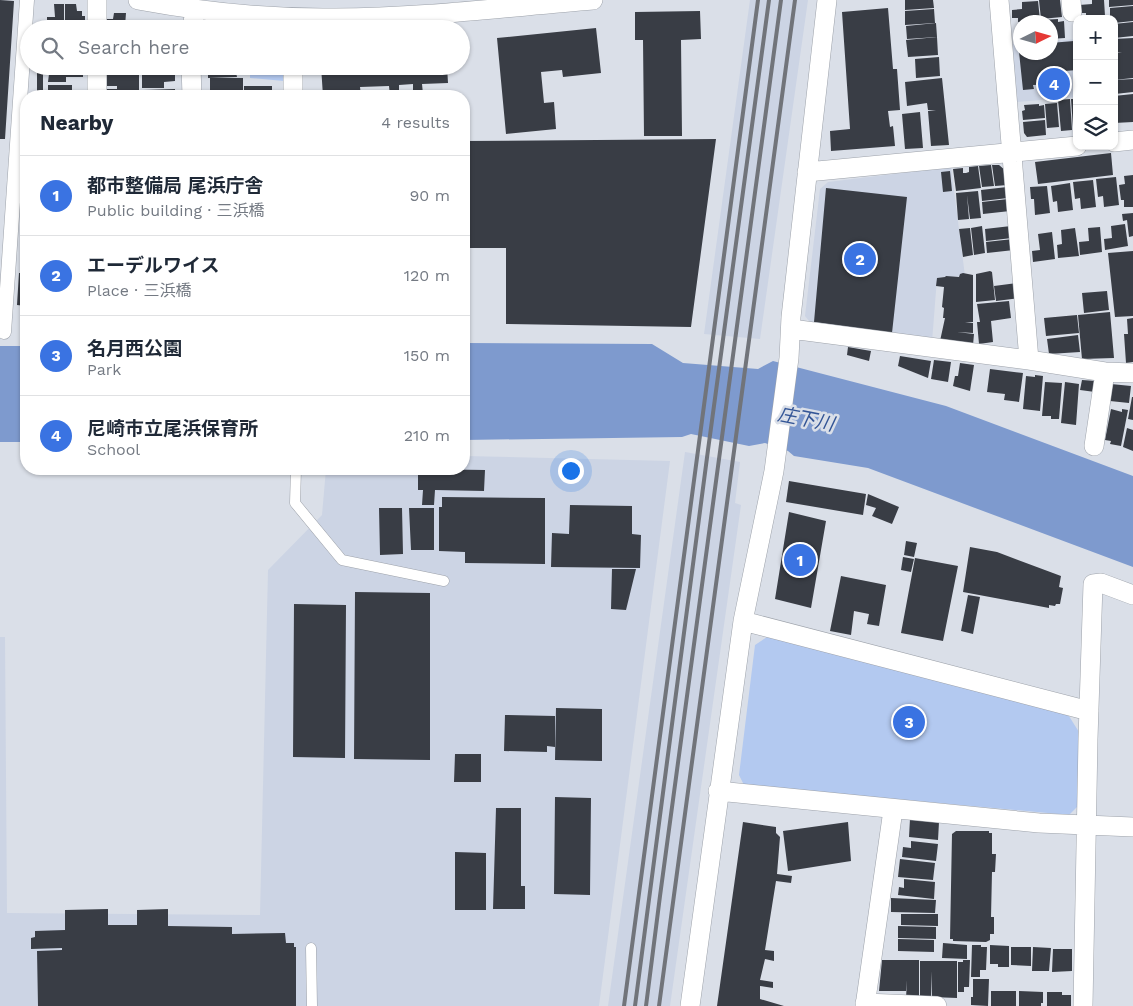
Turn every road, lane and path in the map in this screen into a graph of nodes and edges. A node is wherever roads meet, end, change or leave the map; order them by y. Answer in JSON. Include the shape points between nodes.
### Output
{"nodes":[{"id":1,"x":27,"y":0,"type":"edge"},
{"id":2,"x":97,"y":0,"type":"edge"},
{"id":3,"x":138,"y":0,"type":"edge"},
{"id":4,"x":593,"y":0,"type":"edge"},
{"id":5,"x":827,"y":0,"type":"edge"},
{"id":6,"x":999,"y":0,"type":"edge"},
{"id":7,"x":194,"y":9,"type":"junction"},
{"id":8,"x":26,"y":20,"type":"edge"},
{"id":9,"x":97,"y":20,"type":"edge"},
{"id":10,"x":193,"y":20,"type":"edge"},
{"id":11,"x":272,"y":20,"type":"edge"},
{"id":12,"x":318,"y":20,"type":"edge"},
{"id":13,"x":22,"y":75,"type":"edge"},
{"id":14,"x":97,"y":75,"type":"edge"},
{"id":15,"x":191,"y":75,"type":"edge"},
{"id":16,"x":293,"y":75,"type":"edge"},
{"id":17,"x":21,"y":90,"type":"edge"},
{"id":18,"x":97,"y":90,"type":"edge"},
{"id":19,"x":192,"y":90,"type":"edge"},
{"id":20,"x":292,"y":90,"type":"edge"},
{"id":21,"x":20,"y":101,"type":"edge"},
{"id":22,"x":1133,"y":140,"type":"edge"},
{"id":23,"x":1118,"y":142,"type":"edge"},
{"id":24,"x":1073,"y":146,"type":"edge"},
{"id":25,"x":1011,"y":152,"type":"junction"},
{"id":26,"x":807,"y":172,"type":"junction"},
{"id":27,"x":791,"y":329,"type":"junction"},
{"id":28,"x":4,"y":332,"type":"dead end"},
{"id":29,"x":1029,"y":360,"type":"junction"},
{"id":30,"x":1104,"y":372,"type":"junction"},
{"id":31,"x":1133,"y":373,"type":"edge"},
{"id":32,"x":1094,"y":446,"type":"dead end"},
{"id":33,"x":296,"y":475,"type":"edge"},
{"id":34,"x":444,"y":581,"type":"dead end"},
{"id":35,"x":1133,"y":595,"type":"edge"},
{"id":36,"x":743,"y":621,"type":"junction"},
{"id":37,"x":1089,"y":711,"type":"junction"},
{"id":38,"x":718,"y":791,"type":"junction"},
{"id":39,"x":893,"y":810,"type":"junction"},
{"id":40,"x":1087,"y":826,"type":"junction"},
{"id":41,"x":1133,"y":827,"type":"edge"},
{"id":42,"x":310,"y":948,"type":"dead end"},
{"id":43,"x":865,"y":1004,"type":"edge"},
{"id":44,"x":312,"y":1006,"type":"edge"},
{"id":45,"x":690,"y":1006,"type":"edge"},
{"id":46,"x":937,"y":1006,"type":"edge"},
{"id":47,"x":1083,"y":1006,"type":"edge"}],
"edges":[{"from":1,"to":8,"type":"street"},
{"from":2,"to":9,"type":"street"},
{"from":3,"to":7,"type":"street"},
{"from":4,"to":12,"type":"street"},
{"from":5,"to":26,"type":"street"},
{"from":6,"to":25,"type":"street"},
{"from":7,"to":10,"type":"street"},
{"from":7,"to":11,"type":"street"},
{"from":13,"to":17,"type":"street"},
{"from":14,"to":18,"type":"street"},
{"from":15,"to":19,"type":"street"},
{"from":16,"to":20,"type":"street"},
{"from":21,"to":28,"type":"street"},
{"from":22,"to":23,"type":"street"},
{"from":24,"to":25,"type":"street"},
{"from":25,"to":26,"type":"street"},
{"from":25,"to":29,"type":"street"},
{"from":26,"to":27,"type":"street"},
{"from":27,"to":29,"type":"street"},
{"from":27,"to":36,"type":"street","via":[[774,471]]},
{"from":29,"to":30,"type":"street"},
{"from":30,"to":31,"type":"street"},
{"from":30,"to":32,"type":"street"},
{"from":33,"to":34,"type":"lane","via":[[294,503],[342,560]]},
{"from":35,"to":37,"type":"street","via":[[1101,583],[1094,584]]},
{"from":36,"to":37,"type":"street"},
{"from":36,"to":38,"type":"street"},
{"from":37,"to":40,"type":"street"},
{"from":38,"to":39,"type":"street"},
{"from":38,"to":45,"type":"street"},
{"from":39,"to":40,"type":"street"},
{"from":39,"to":43,"type":"street"},
{"from":40,"to":41,"type":"street"},
{"from":40,"to":47,"type":"street"},
{"from":42,"to":44,"type":"lane"},
{"from":43,"to":46,"type":"street"}]}
